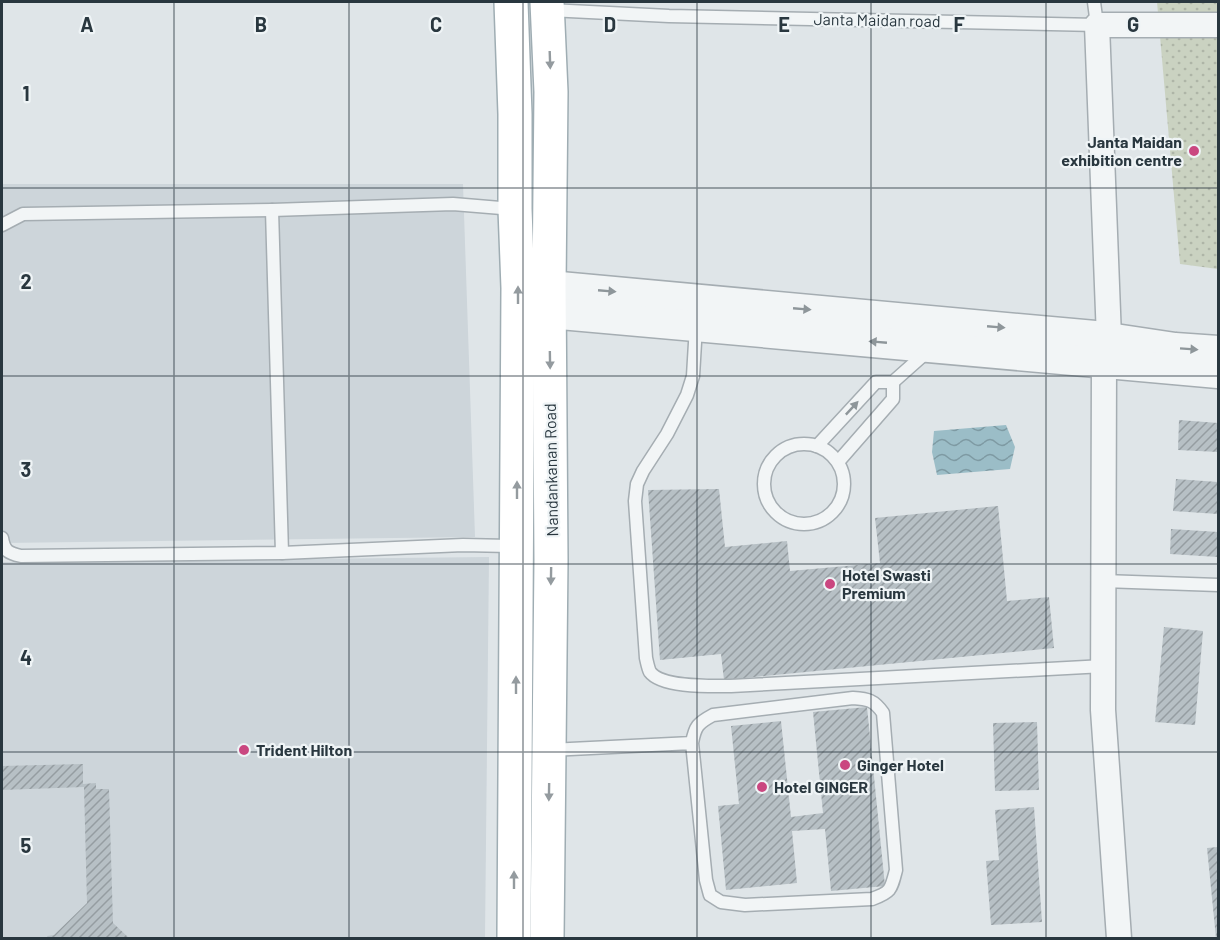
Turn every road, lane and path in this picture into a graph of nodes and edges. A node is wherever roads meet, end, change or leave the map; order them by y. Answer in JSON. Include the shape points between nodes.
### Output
{"nodes":[{"id":1,"x":511,"y":2,"type":"edge"},
{"id":2,"x":548,"y":6,"type":"edge"},
{"id":3,"x":1096,"y":13,"type":"edge"},
{"id":4,"x":1218,"y":25,"type":"edge"},
{"id":5,"x":515,"y":209,"type":"junction"},
{"id":6,"x":272,"y":210,"type":"junction"},
{"id":7,"x":2,"y":225,"type":"edge"},
{"id":8,"x":549,"y":299,"type":"junction"},
{"id":9,"x":696,"y":326,"type":"junction"},
{"id":10,"x":932,"y":347,"type":"junction"},
{"id":11,"x":1106,"y":350,"type":"junction"},
{"id":12,"x":1218,"y":351,"type":"edge"},
{"id":13,"x":1218,"y":373,"type":"edge"},
{"id":14,"x":893,"y":382,"type":"junction"},
{"id":15,"x":817,"y":446,"type":"junction"},
{"id":16,"x":838,"y":462,"type":"junction"},
{"id":17,"x":2,"y":538,"type":"edge"},
{"id":18,"x":517,"y":546,"type":"junction"},
{"id":19,"x":282,"y":553,"type":"junction"},
{"id":20,"x":1104,"y":580,"type":"junction"},
{"id":21,"x":1218,"y":585,"type":"edge"},
{"id":22,"x":1104,"y":666,"type":"junction"},
{"id":23,"x":692,"y":743,"type":"junction"},
{"id":24,"x":549,"y":750,"type":"junction"},
{"id":25,"x":514,"y":939,"type":"edge"},
{"id":26,"x":547,"y":939,"type":"edge"},
{"id":27,"x":1119,"y":939,"type":"edge"}],
"edges":[{"from":1,"to":5,"type":"main road"},
{"from":2,"to":3,"type":"lane","name":"Janta Maidan road","via":[[669,16]]},
{"from":2,"to":8,"type":"main road","name":"Nandankanan Road","one_way":true},
{"from":3,"to":4,"type":"street"},
{"from":3,"to":11,"type":"street"},
{"from":5,"to":6,"type":"lane","via":[[453,204]]},
{"from":18,"to":5,"type":"main road","one_way":true},
{"from":6,"to":7,"type":"lane","via":[[23,214]]},
{"from":6,"to":19,"type":"lane"},
{"from":8,"to":9,"type":"street"},
{"from":8,"to":11,"type":"street","one_way":true},
{"from":8,"to":24,"type":"main road","name":"Nandankanan Road","one_way":true},
{"from":10,"to":9,"type":"street","one_way":true},
{"from":9,"to":22,"type":"lane","via":[[693,376],[687,395],[643,471],[635,501],[650,672],[678,683],[731,686]]},
{"from":10,"to":11,"type":"street"},
{"from":10,"to":14,"type":"lane"},
{"from":11,"to":12,"type":"street","one_way":true},
{"from":11,"to":13,"type":"street"},
{"from":11,"to":20,"type":"street"},
{"from":15,"to":14,"type":"lane","one_way":true,"via":[[876,382]]},
{"from":14,"to":16,"type":"lane","via":[[893,399]]},
{"from":15,"to":16,"type":"lane"},
{"from":15,"to":16,"type":"lane","via":[[792,446],[771,461],[764,485],[773,509],[783,518],[809,524],[833,512],[844,488]]},
{"from":17,"to":19,"type":"lane","via":[[10,553],[21,556]]},
{"from":18,"to":19,"type":"lane"},
{"from":25,"to":18,"type":"main road","one_way":true},
{"from":20,"to":21,"type":"lane"},
{"from":20,"to":22,"type":"street"},
{"from":22,"to":27,"type":"street"},
{"from":23,"to":23,"type":"lane","via":[[699,722],[713,715],[853,698],[878,704],[883,712],[896,870],[892,886],[885,894],[860,900],[745,905],[721,902],[710,895]]},
{"from":23,"to":24,"type":"lane"},
{"from":24,"to":26,"type":"main road","name":"Nandankanan Road","one_way":true}]}
